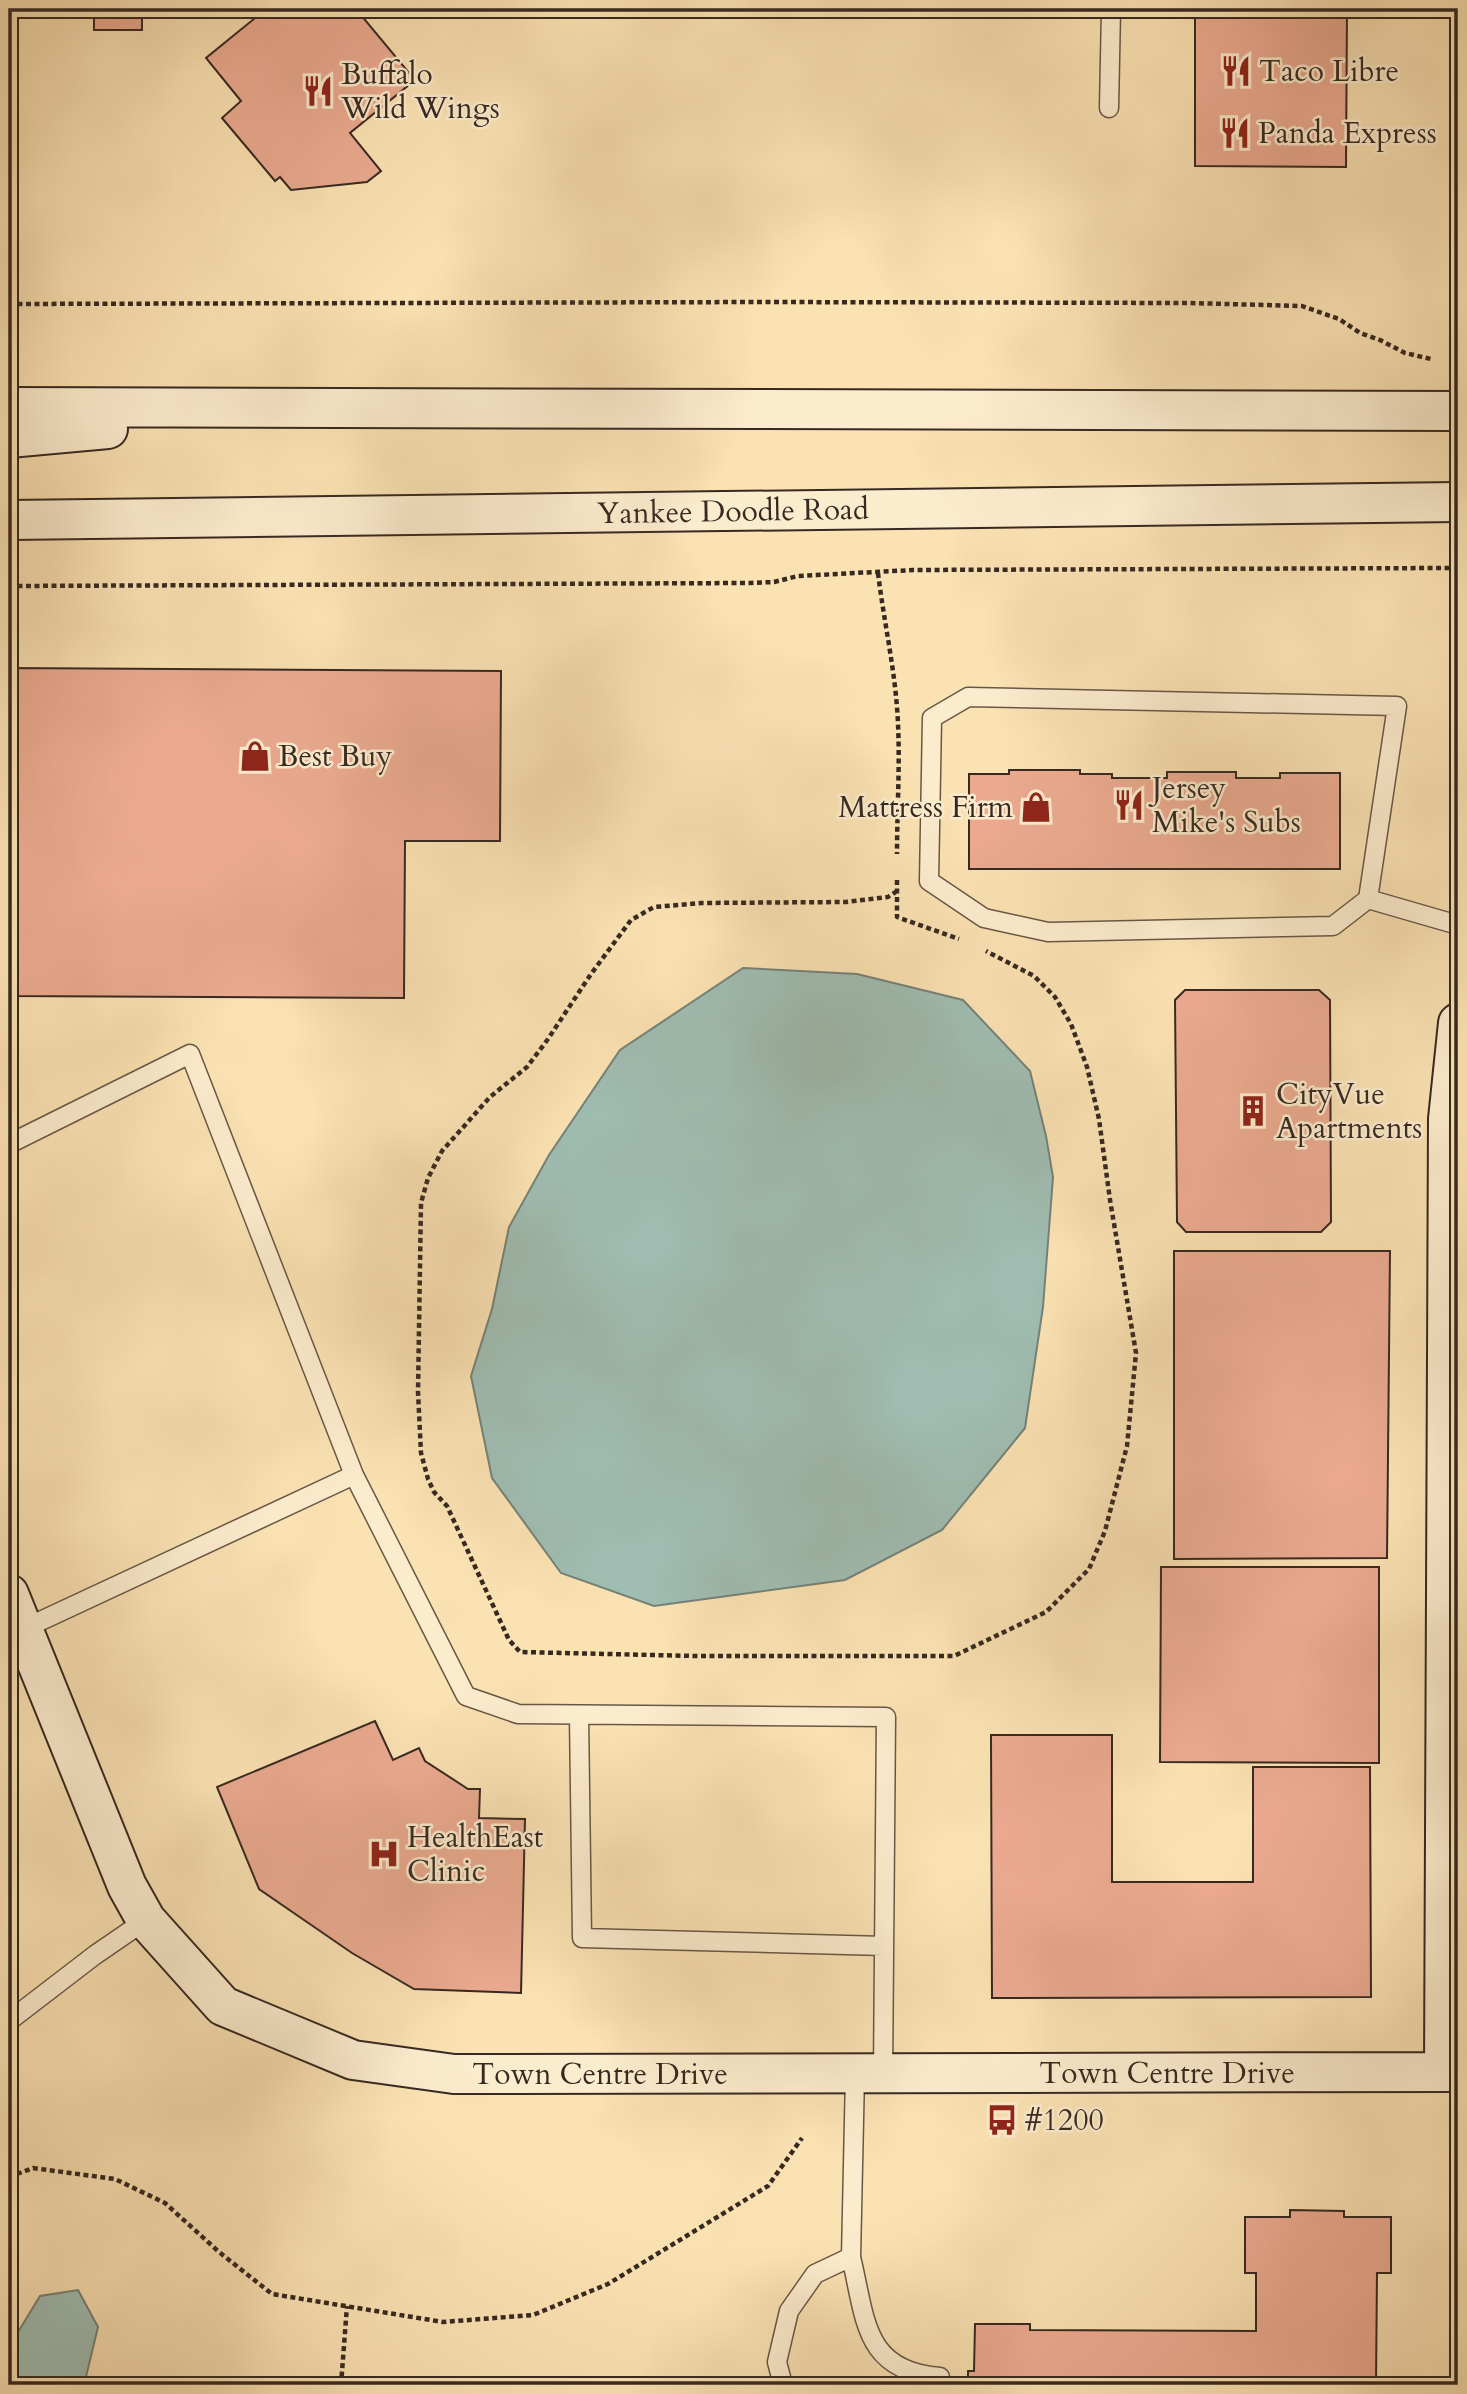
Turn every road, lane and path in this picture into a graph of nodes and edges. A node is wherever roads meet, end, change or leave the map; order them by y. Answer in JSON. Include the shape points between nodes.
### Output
{"nodes":[{"id":1,"x":1111,"y":9,"type":"edge"},
{"id":2,"x":1109,"y":108,"type":"dead end"},
{"id":3,"x":9,"y":303,"type":"edge"},
{"id":4,"x":1432,"y":359,"type":"dead end"},
{"id":5,"x":9,"y":407,"type":"edge"},
{"id":6,"x":340,"y":408,"type":"junction"},
{"id":7,"x":1458,"y":411,"type":"edge"},
{"id":8,"x":9,"y":438,"type":"edge"},
{"id":9,"x":1458,"y":502,"type":"edge"},
{"id":10,"x":9,"y":520,"type":"edge"},
{"id":11,"x":1448,"y":568,"type":"dead end"},
{"id":12,"x":878,"y":573,"type":"junction"},
{"id":13,"x":9,"y":586,"type":"edge"},
{"id":14,"x":897,"y":863,"type":"dead end"},
{"id":15,"x":897,"y":877,"type":"dead end"},
{"id":16,"x":897,"y":891,"type":"junction"},
{"id":17,"x":1368,"y":899,"type":"junction"},
{"id":18,"x":1458,"y":925,"type":"edge"},
{"id":19,"x":971,"y":943,"type":"dead end"},
{"id":20,"x":981,"y":948,"type":"dead end"},
{"id":21,"x":1458,"y":1023,"type":"edge"},
{"id":22,"x":1453,"y":1134,"type":"edge"},
{"id":23,"x":9,"y":1144,"type":"edge"},
{"id":24,"x":1453,"y":1368,"type":"edge"},
{"id":25,"x":354,"y":1475,"type":"junction"},
{"id":26,"x":9,"y":1594,"type":"edge"},
{"id":27,"x":16,"y":1632,"type":"edge"},
{"id":28,"x":579,"y":1715,"type":"junction"},
{"id":29,"x":146,"y":1920,"type":"junction"},
{"id":30,"x":884,"y":1946,"type":"junction"},
{"id":31,"x":9,"y":2021,"type":"edge"},
{"id":32,"x":1451,"y":2072,"type":"edge"},
{"id":33,"x":869,"y":2074,"type":"junction"},
{"id":34,"x":802,"y":2138,"type":"dead end"},
{"id":35,"x":9,"y":2177,"type":"edge"},
{"id":36,"x":851,"y":2257,"type":"junction"},
{"id":37,"x":347,"y":2306,"type":"junction"},
{"id":38,"x":940,"y":2377,"type":"dead end"},
{"id":39,"x":341,"y":2385,"type":"edge"},
{"id":40,"x":783,"y":2385,"type":"edge"}],
"edges":[{"from":1,"to":2,"type":"lane"},
{"from":3,"to":4,"type":"path","via":[[1302,306],[1339,319],[1405,354]]},
{"from":5,"to":6,"type":"main road"},
{"from":6,"to":7,"type":"main road"},
{"from":6,"to":8,"type":"main road"},
{"from":9,"to":10,"type":"main road","name":"Yankee Doodle Road"},
{"from":11,"to":12,"type":"path"},
{"from":12,"to":13,"type":"path","via":[[750,583]]},
{"from":12,"to":14,"type":"path","via":[[898,724]]},
{"from":15,"to":16,"type":"path"},
{"from":16,"to":19,"type":"path","via":[[897,917]]},
{"from":16,"to":20,"type":"path","via":[[888,897],[846,902],[654,907],[631,920],[527,1067],[490,1097],[442,1151],[428,1178],[420,1234],[421,1453],[431,1486],[447,1506],[509,1640],[520,1652],[954,1656],[1046,1612],[1089,1569],[1105,1531],[1127,1446],[1136,1353],[1100,1119],[1087,1067],[1055,997],[1034,976]]},
{"from":17,"to":17,"type":"lane","via":[[1397,706],[968,697],[933,718],[929,881],[984,918],[1048,932],[1333,926]]},
{"from":17,"to":18,"type":"lane"},
{"from":21,"to":22,"type":"main road"},
{"from":22,"to":24,"type":"main road"},
{"from":23,"to":25,"type":"lane","via":[[190,1054]]},
{"from":24,"to":32,"type":"main road"},
{"from":25,"to":27,"type":"lane"},
{"from":25,"to":28,"type":"lane","via":[[466,1696],[518,1714]]},
{"from":26,"to":27,"type":"main road","name":"Town Centre Drive"},
{"from":27,"to":29,"type":"main road","name":"Town Centre Drive"},
{"from":28,"to":30,"type":"lane","via":[[582,1938]]},
{"from":28,"to":30,"type":"lane","via":[[886,1717]]},
{"from":29,"to":31,"type":"lane"},
{"from":29,"to":33,"type":"main road","name":"Town Centre Drive","via":[[223,2006],[353,2060],[454,2074]]},
{"from":30,"to":33,"type":"lane"},
{"from":32,"to":33,"type":"main road","name":"Town Centre Drive"},
{"from":33,"to":36,"type":"lane"},
{"from":34,"to":37,"type":"path","via":[[768,2186],[608,2284],[533,2315],[443,2322]]},
{"from":35,"to":37,"type":"path","via":[[33,2168],[115,2179],[165,2203],[272,2294]]},
{"from":36,"to":38,"type":"lane","via":[[869,2334],[888,2361],[915,2375]]},
{"from":36,"to":40,"type":"lane","via":[[815,2274],[789,2311],[777,2361]]},
{"from":37,"to":39,"type":"path"}]}
